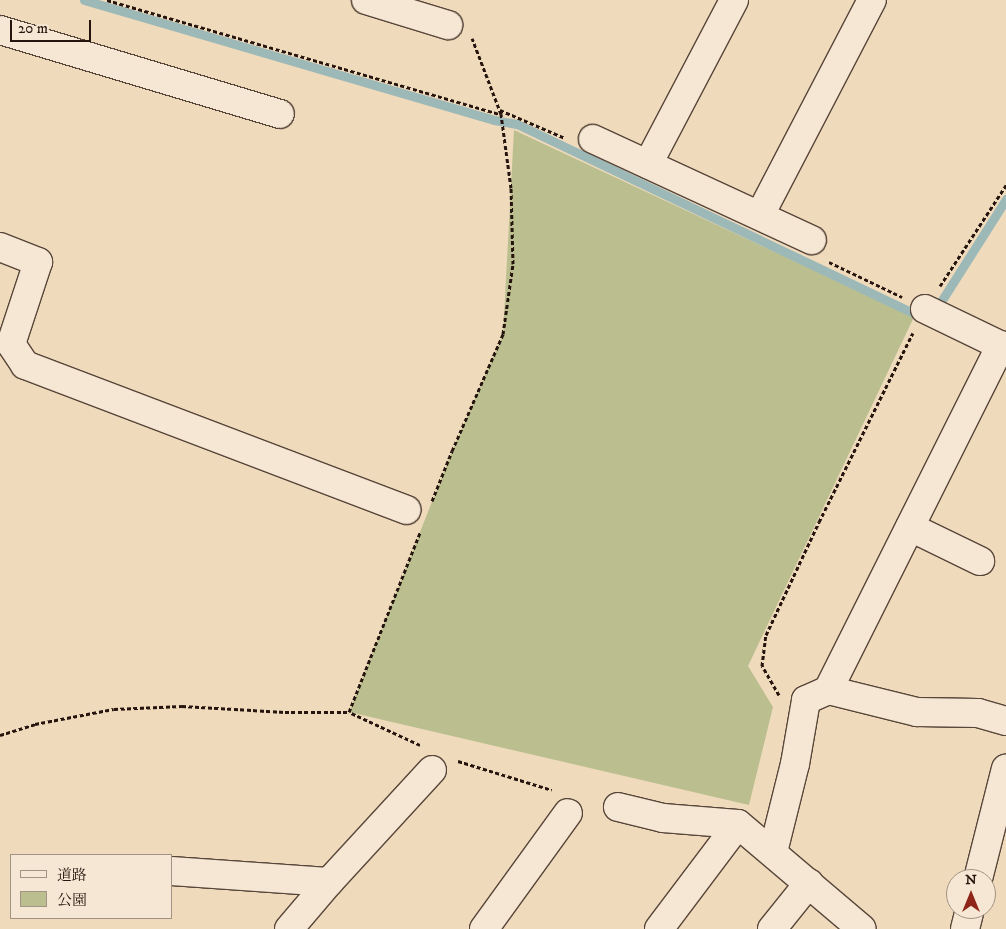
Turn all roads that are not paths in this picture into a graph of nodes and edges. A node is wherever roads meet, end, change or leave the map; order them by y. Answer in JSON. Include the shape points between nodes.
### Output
{"nodes":[{"id":1,"x":734,"y":0,"type":"edge"},
{"id":2,"x":872,"y":0,"type":"edge"},
{"id":3,"x":371,"y":1,"type":"edge"},
{"id":4,"x":0,"y":30,"type":"edge"},
{"id":5,"x":459,"y":30,"type":"road end"},
{"id":6,"x":280,"y":114,"type":"dead end"},
{"id":7,"x":593,"y":139,"type":"dead end"},
{"id":8,"x":648,"y":164,"type":"junction"},
{"id":9,"x":760,"y":215,"type":"junction"},
{"id":10,"x":812,"y":240,"type":"dead end"},
{"id":11,"x":0,"y":247,"type":"edge"},
{"id":12,"x":925,"y":309,"type":"road end"},
{"id":13,"x":1004,"y":347,"type":"edge"},
{"id":14,"x":418,"y":508,"type":"road end"},
{"id":15,"x":910,"y":527,"type":"junction"},
{"id":16,"x":980,"y":562,"type":"dead end"},
{"id":17,"x":828,"y":690,"type":"junction"},
{"id":18,"x":1006,"y":721,"type":"edge"},
{"id":19,"x":436,"y":759,"type":"road end"},
{"id":20,"x":1006,"y":768,"type":"edge"},
{"id":21,"x":564,"y":803,"type":"road end"},
{"id":22,"x":618,"y":807,"type":"dead end"},
{"id":23,"x":738,"y":824,"type":"junction"},
{"id":24,"x":773,"y":852,"type":"junction"},
{"id":25,"x":981,"y":869,"type":"edge"},
{"id":26,"x":172,"y":871,"type":"edge"},
{"id":27,"x":329,"y":882,"type":"junction"},
{"id":28,"x":808,"y":883,"type":"junction"},
{"id":29,"x":290,"y":929,"type":"edge"},
{"id":30,"x":484,"y":929,"type":"edge"},
{"id":31,"x":659,"y":929,"type":"edge"},
{"id":32,"x":772,"y":929,"type":"edge"},
{"id":33,"x":862,"y":929,"type":"edge"}],
"edges":[{"from":1,"to":8,"type":"street"},
{"from":2,"to":9,"type":"street"},
{"from":3,"to":5,"type":"street"},
{"from":4,"to":6,"type":"street"},
{"from":7,"to":8,"type":"street"},
{"from":8,"to":9,"type":"street"},
{"from":9,"to":10,"type":"street"},
{"from":11,"to":14,"type":"street","via":[[38,262],[11,344],[25,365]]},
{"from":12,"to":13,"type":"street"},
{"from":13,"to":15,"type":"street"},
{"from":15,"to":16,"type":"street"},
{"from":15,"to":17,"type":"street"},
{"from":17,"to":18,"type":"street","via":[[918,712],[978,713]]},
{"from":17,"to":24,"type":"street","via":[[806,700],[795,764]]},
{"from":19,"to":27,"type":"street"},
{"from":20,"to":25,"type":"street"},
{"from":21,"to":30,"type":"street"},
{"from":22,"to":23,"type":"street","via":[[663,818]]},
{"from":23,"to":24,"type":"street"},
{"from":23,"to":31,"type":"street"},
{"from":24,"to":28,"type":"street"},
{"from":26,"to":27,"type":"street"},
{"from":27,"to":29,"type":"street"},
{"from":28,"to":32,"type":"street"},
{"from":28,"to":33,"type":"street"}]}
